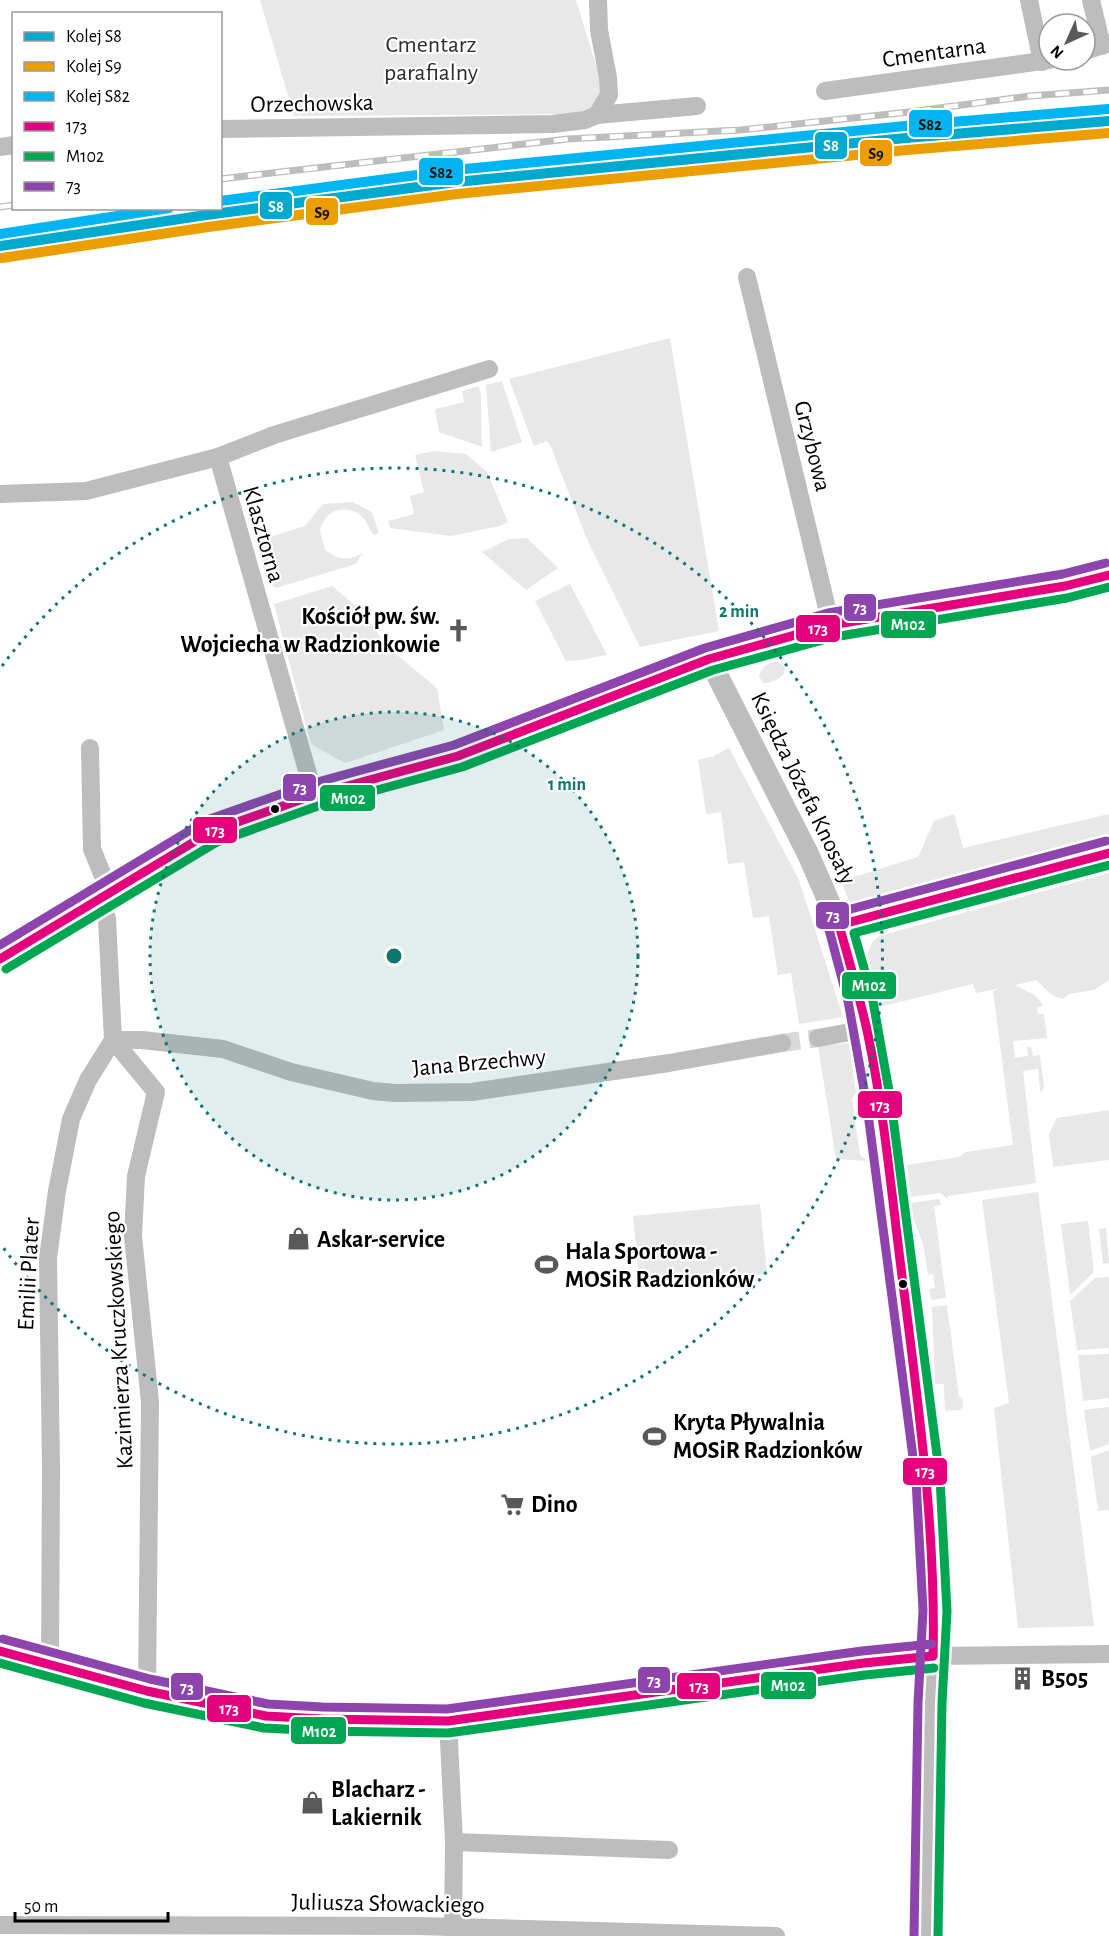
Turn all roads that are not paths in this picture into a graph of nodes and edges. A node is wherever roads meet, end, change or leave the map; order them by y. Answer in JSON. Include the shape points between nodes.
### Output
{"nodes":[{"id":1,"x":598,"y":0,"type":"edge"},
{"id":2,"x":1029,"y":0,"type":"edge"},
{"id":3,"x":1090,"y":0,"type":"edge"},
{"id":4,"x":1037,"y":30,"type":"edge"},
{"id":5,"x":1099,"y":47,"type":"edge"},
{"id":6,"x":1037,"y":62,"type":"edge"},
{"id":7,"x":825,"y":91,"type":"dead end"},
{"id":8,"x":697,"y":106,"type":"dead end"},
{"id":9,"x":591,"y":118,"type":"junction"},
{"id":10,"x":222,"y":129,"type":"edge"},
{"id":11,"x":747,"y":277,"type":"dead end"},
{"id":12,"x":489,"y":369,"type":"dead end"},
{"id":13,"x":218,"y":458,"type":"junction"},
{"id":14,"x":0,"y":494,"type":"edge"},
{"id":15,"x":1109,"y":575,"type":"edge"},
{"id":16,"x":831,"y":626,"type":"junction"},
{"id":17,"x":709,"y":659,"type":"junction"},
{"id":18,"x":90,"y":748,"type":"dead end"},
{"id":19,"x":314,"y":795,"type":"junction"},
{"id":20,"x":1109,"y":853,"type":"edge"},
{"id":21,"x":103,"y":897,"type":"junction"},
{"id":22,"x":839,"y":925,"type":"junction"},
{"id":23,"x":0,"y":959,"type":"edge"},
{"id":24,"x":866,"y":1029,"type":"junction"},
{"id":25,"x":818,"y":1038,"type":"tunnel mouth"},
{"id":26,"x":113,"y":1040,"type":"junction"},
{"id":27,"x":782,"y":1042,"type":"tunnel mouth"},
{"id":28,"x":0,"y":1651,"type":"edge"},
{"id":29,"x":1109,"y":1654,"type":"edge"},
{"id":30,"x":933,"y":1656,"type":"junction"},
{"id":31,"x":50,"y":1665,"type":"junction"},
{"id":32,"x":147,"y":1690,"type":"junction"},
{"id":33,"x":448,"y":1721,"type":"junction"},
{"id":34,"x":454,"y":1842,"type":"junction"},
{"id":35,"x":669,"y":1850,"type":"dead end"},
{"id":36,"x":0,"y":1925,"type":"edge"},
{"id":37,"x":453,"y":1932,"type":"edge"},
{"id":38,"x":668,"y":1934,"type":"edge"},
{"id":39,"x":776,"y":1936,"type":"edge"},
{"id":40,"x":926,"y":1936,"type":"edge"}],
"edges":[{"from":1,"to":9,"type":"street","via":[[609,95]]},
{"from":2,"to":4,"type":"street"},
{"from":3,"to":5,"type":"street"},
{"from":6,"to":7,"type":"street","name":"Cmentarna"},
{"from":8,"to":9,"type":"street","name":"Orzechowska"},
{"from":9,"to":10,"type":"street","name":"Orzechowska","via":[[553,124]]},
{"from":11,"to":16,"type":"street","name":"Grzybowa"},
{"from":12,"to":13,"type":"street","via":[[274,435]]},
{"from":13,"to":14,"type":"street","via":[[86,491]]},
{"from":13,"to":19,"type":"street","name":"Klasztorna"},
{"from":15,"to":16,"type":"street"},
{"from":16,"to":17,"type":"street"},
{"from":17,"to":19,"type":"street","via":[[458,756]]},
{"from":17,"to":22,"type":"street","name":"Księdza Józefa Knosały"},
{"from":18,"to":21,"type":"street","via":[[92,849]]},
{"from":19,"to":21,"type":"street","via":[[212,831]]},
{"from":20,"to":22,"type":"street"},
{"from":21,"to":23,"type":"street"},
{"from":21,"to":26,"type":"street"},
{"from":22,"to":24,"type":"street","name":"Księdza Józefa Knosały"},
{"from":24,"to":25,"type":"street"},
{"from":24,"to":30,"type":"street","name":"Księdza Józefa Knosały","via":[[928,1479],[935,1610]]},
{"from":26,"to":27,"type":"street","name":"Jana Brzechwy","via":[[223,1049],[291,1072],[395,1093],[472,1092]]},
{"from":26,"to":31,"type":"street","name":"Emilii Plater","via":[[88,1080],[71,1119],[48,1258]]},
{"from":26,"to":32,"type":"street","name":"Kazimierza Kruczkowskiego","via":[[156,1092],[136,1176],[133,1236],[150,1402]]},
{"from":28,"to":31,"type":"street"},
{"from":29,"to":30,"type":"street"},
{"from":30,"to":33,"type":"street"},
{"from":30,"to":40,"type":"street","name":"Księdza Józefa Knosały"},
{"from":31,"to":32,"type":"street"},
{"from":32,"to":33,"type":"street","via":[[266,1716]]},
{"from":33,"to":34,"type":"street"},
{"from":34,"to":35,"type":"street"},
{"from":34,"to":37,"type":"street"},
{"from":36,"to":37,"type":"street","name":"Juliusza Słowackiego"},
{"from":37,"to":38,"type":"street","name":"Juliusza Słowackiego"},
{"from":38,"to":39,"type":"street","name":"Juliusza Słowackiego"}]}
